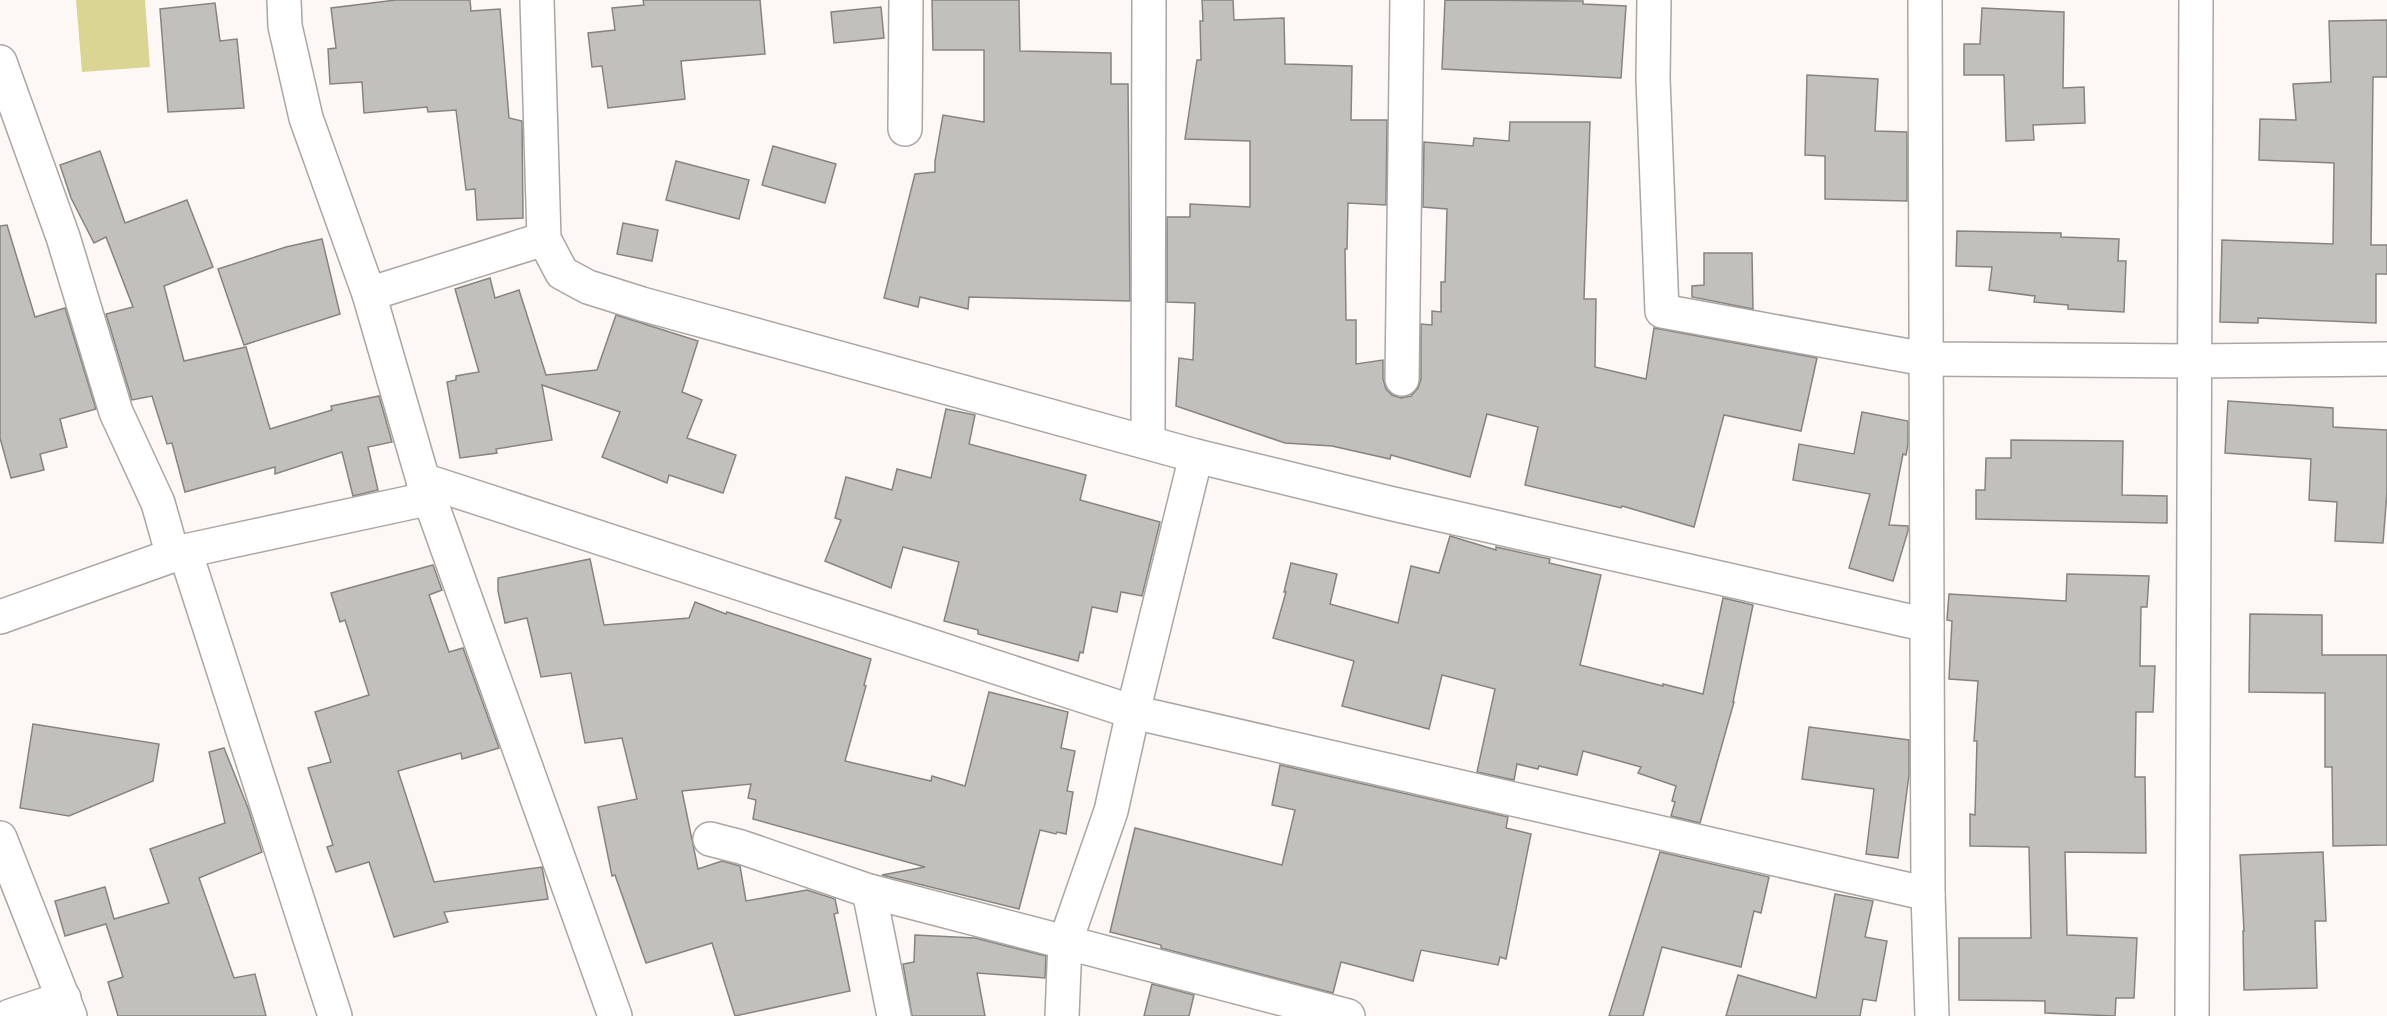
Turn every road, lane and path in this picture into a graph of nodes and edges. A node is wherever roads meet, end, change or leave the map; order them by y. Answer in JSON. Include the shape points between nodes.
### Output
{"nodes":[{"id":1,"x":284,"y":0,"type":"edge"},
{"id":2,"x":537,"y":0,"type":"edge"},
{"id":3,"x":906,"y":0,"type":"edge"},
{"id":4,"x":1149,"y":0,"type":"edge"},
{"id":5,"x":1407,"y":0,"type":"edge"},
{"id":6,"x":1654,"y":0,"type":"edge"},
{"id":7,"x":1925,"y":0,"type":"edge"},
{"id":8,"x":2196,"y":0,"type":"edge"},
{"id":9,"x":0,"y":62,"type":"edge"},
{"id":10,"x":905,"y":129,"type":"dead end"},
{"id":11,"x":544,"y":239,"type":"junction"},
{"id":12,"x":369,"y":294,"type":"junction"},
{"id":13,"x":1925,"y":359,"type":"junction"},
{"id":14,"x":2387,"y":359,"type":"edge"},
{"id":15,"x":2195,"y":361,"type":"junction"},
{"id":16,"x":1402,"y":379,"type":"dead end"},
{"id":17,"x":1148,"y":441,"type":"junction"},
{"id":18,"x":1196,"y":456,"type":"junction"},
{"id":19,"x":427,"y":489,"type":"junction"},
{"id":20,"x":185,"y":551,"type":"junction"},
{"id":21,"x":0,"y":617,"type":"edge"},
{"id":22,"x":1927,"y":625,"type":"junction"},
{"id":23,"x":1133,"y":712,"type":"junction"},
{"id":24,"x":0,"y":838,"type":"edge"},
{"id":25,"x":711,"y":839,"type":"dead end"},
{"id":26,"x":869,"y":891,"type":"junction"},
{"id":27,"x":1928,"y":894,"type":"junction"},
{"id":28,"x":1065,"y":943,"type":"junction"},
{"id":29,"x":67,"y":1007,"type":"edge"},
{"id":30,"x":10,"y":1016,"type":"edge"},
{"id":31,"x":335,"y":1016,"type":"edge"},
{"id":32,"x":615,"y":1016,"type":"edge"},
{"id":33,"x":894,"y":1016,"type":"edge"},
{"id":34,"x":1062,"y":1016,"type":"edge"},
{"id":35,"x":1348,"y":1016,"type":"edge"},
{"id":36,"x":1932,"y":1016,"type":"edge"},
{"id":37,"x":2192,"y":1016,"type":"edge"}],
"edges":[{"from":1,"to":12,"type":"street","via":[[285,26],[306,118]]},
{"from":2,"to":11,"type":"street"},
{"from":3,"to":10,"type":"street"},
{"from":4,"to":17,"type":"street"},
{"from":5,"to":16,"type":"street"},
{"from":6,"to":13,"type":"street","via":[[1653,79],[1662,311]]},
{"from":7,"to":13,"type":"street"},
{"from":8,"to":15,"type":"street"},
{"from":9,"to":20,"type":"street","via":[[63,237],[116,412],[158,503],[171,549]]},
{"from":11,"to":12,"type":"street"},
{"from":11,"to":17,"type":"street","via":[[562,273],[588,287]]},
{"from":12,"to":19,"type":"street"},
{"from":13,"to":15,"type":"street"},
{"from":13,"to":22,"type":"street"},
{"from":14,"to":15,"type":"street"},
{"from":15,"to":37,"type":"street"},
{"from":17,"to":18,"type":"street"},
{"from":18,"to":22,"type":"street"},
{"from":18,"to":23,"type":"street"},
{"from":19,"to":20,"type":"street"},
{"from":19,"to":23,"type":"street"},
{"from":19,"to":32,"type":"street"},
{"from":20,"to":21,"type":"street"},
{"from":20,"to":31,"type":"street"},
{"from":22,"to":27,"type":"street"},
{"from":23,"to":27,"type":"street"},
{"from":23,"to":28,"type":"street","via":[[1111,811]]},
{"from":24,"to":29,"type":"street"},
{"from":25,"to":26,"type":"street"},
{"from":26,"to":28,"type":"street"},
{"from":26,"to":33,"type":"street"},
{"from":27,"to":36,"type":"street"},
{"from":28,"to":34,"type":"street"},
{"from":28,"to":35,"type":"street"},
{"from":29,"to":30,"type":"street"}]}
